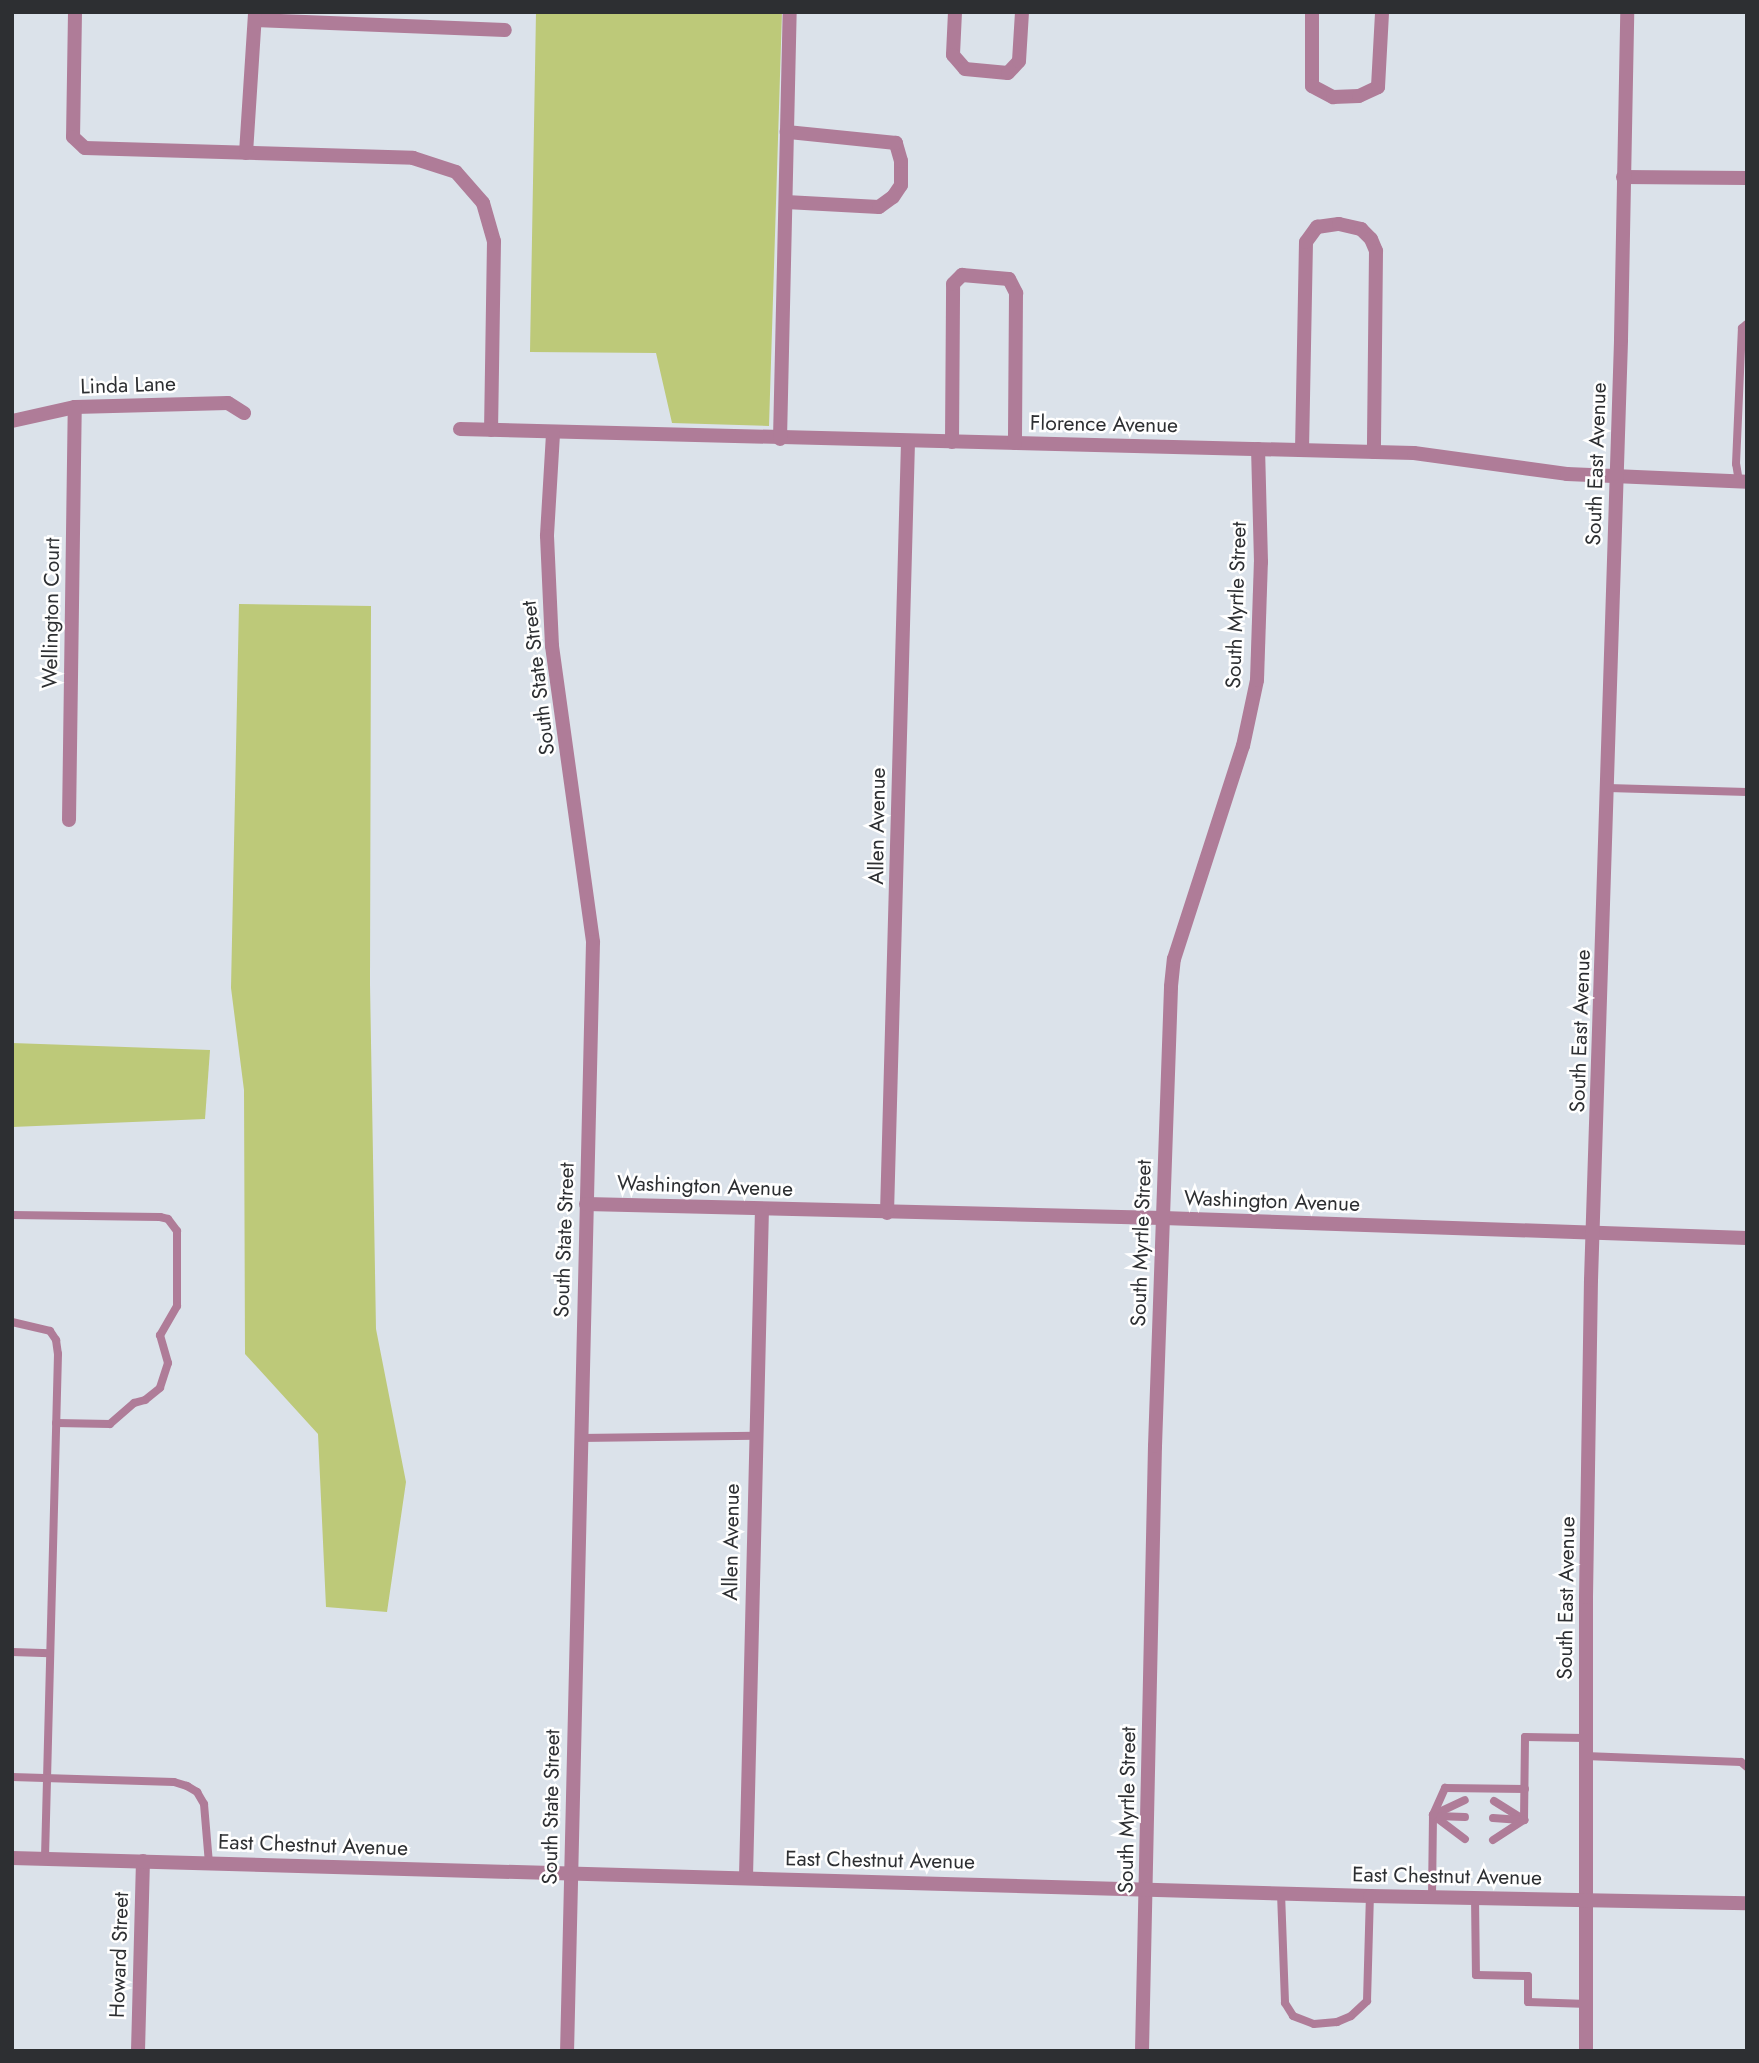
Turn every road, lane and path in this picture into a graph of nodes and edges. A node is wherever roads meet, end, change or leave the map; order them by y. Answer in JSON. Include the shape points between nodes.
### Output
{"nodes":[{"id":1,"x":75,"y":12,"type":"edge"},
{"id":2,"x":790,"y":12,"type":"edge"},
{"id":3,"x":955,"y":12,"type":"edge"},
{"id":4,"x":1022,"y":12,"type":"edge"},
{"id":5,"x":1312,"y":12,"type":"edge"},
{"id":6,"x":1382,"y":12,"type":"edge"},
{"id":7,"x":1627,"y":12,"type":"edge"},
{"id":8,"x":255,"y":16,"type":"edge"},
{"id":9,"x":505,"y":30,"type":"dead end"},
{"id":10,"x":787,"y":132,"type":"junction"},
{"id":11,"x":246,"y":153,"type":"junction"},
{"id":12,"x":1623,"y":177,"type":"junction"},
{"id":13,"x":1747,"y":178,"type":"edge"},
{"id":14,"x":786,"y":202,"type":"junction"},
{"id":15,"x":1747,"y":324,"type":"edge"},
{"id":16,"x":75,"y":407,"type":"junction"},
{"id":17,"x":244,"y":413,"type":"dead end"},
{"id":18,"x":12,"y":421,"type":"edge"},
{"id":19,"x":460,"y":429,"type":"dead end"},
{"id":20,"x":491,"y":430,"type":"junction"},
{"id":21,"x":553,"y":434,"type":"junction"},
{"id":22,"x":780,"y":439,"type":"junction"},
{"id":23,"x":908,"y":441,"type":"junction"},
{"id":24,"x":952,"y":442,"type":"junction"},
{"id":25,"x":1014,"y":443,"type":"junction"},
{"id":26,"x":1258,"y":449,"type":"junction"},
{"id":27,"x":1301,"y":450,"type":"junction"},
{"id":28,"x":1374,"y":452,"type":"junction"},
{"id":29,"x":1617,"y":476,"type":"junction"},
{"id":30,"x":1743,"y":482,"type":"edge"},
{"id":31,"x":1608,"y":788,"type":"junction"},
{"id":32,"x":1747,"y":792,"type":"edge"},
{"id":33,"x":69,"y":820,"type":"dead end"},
{"id":34,"x":586,"y":1204,"type":"junction"},
{"id":35,"x":762,"y":1209,"type":"junction"},
{"id":36,"x":887,"y":1213,"type":"junction"},
{"id":37,"x":12,"y":1215,"type":"edge"},
{"id":38,"x":1163,"y":1219,"type":"junction"},
{"id":39,"x":1593,"y":1234,"type":"junction"},
{"id":40,"x":1747,"y":1238,"type":"edge"},
{"id":41,"x":12,"y":1322,"type":"edge"},
{"id":42,"x":56,"y":1423,"type":"junction"},
{"id":43,"x":755,"y":1436,"type":"junction"},
{"id":44,"x":580,"y":1438,"type":"junction"},
{"id":45,"x":12,"y":1652,"type":"edge"},
{"id":46,"x":50,"y":1653,"type":"junction"},
{"id":47,"x":1585,"y":1738,"type":"junction"},
{"id":48,"x":1585,"y":1756,"type":"junction"},
{"id":49,"x":1747,"y":1767,"type":"edge"},
{"id":50,"x":12,"y":1777,"type":"edge"},
{"id":51,"x":47,"y":1779,"type":"junction"},
{"id":52,"x":1525,"y":1788,"type":"junction"},
{"id":53,"x":1465,"y":1800,"type":"dead end"},
{"id":54,"x":1494,"y":1801,"type":"dead end"},
{"id":55,"x":1433,"y":1815,"type":"junction"},
{"id":56,"x":1465,"y":1817,"type":"dead end"},
{"id":57,"x":1493,"y":1818,"type":"dead end"},
{"id":58,"x":1524,"y":1820,"type":"junction"},
{"id":59,"x":1465,"y":1839,"type":"dead end"},
{"id":60,"x":1493,"y":1840,"type":"dead end"},
{"id":61,"x":12,"y":1858,"type":"edge"},
{"id":62,"x":45,"y":1858,"type":"junction"},
{"id":63,"x":143,"y":1861,"type":"junction"},
{"id":64,"x":209,"y":1863,"type":"junction"},
{"id":65,"x":571,"y":1872,"type":"junction"},
{"id":66,"x":746,"y":1877,"type":"junction"},
{"id":67,"x":1147,"y":1888,"type":"junction"},
{"id":68,"x":1281,"y":1893,"type":"junction"},
{"id":69,"x":1747,"y":1895,"type":"edge"},
{"id":70,"x":1370,"y":1896,"type":"junction"},
{"id":71,"x":1432,"y":1897,"type":"junction"},
{"id":72,"x":1475,"y":1897,"type":"junction"},
{"id":73,"x":1586,"y":1899,"type":"junction"},
{"id":74,"x":1747,"y":1903,"type":"edge"},
{"id":75,"x":1588,"y":2004,"type":"junction"},
{"id":76,"x":138,"y":2051,"type":"edge"},
{"id":77,"x":567,"y":2051,"type":"edge"},
{"id":78,"x":1142,"y":2051,"type":"edge"},
{"id":79,"x":1586,"y":2051,"type":"edge"}],
"edges":[{"from":1,"to":11,"type":"street","via":[[73,137],[85,148]]},
{"from":2,"to":10,"type":"street"},
{"from":3,"to":4,"type":"street","via":[[953,55],[965,69],[1008,73],[1019,61]]},
{"from":5,"to":6,"type":"street","via":[[1312,86],[1333,97],[1359,96],[1378,87]]},
{"from":7,"to":12,"type":"street","name":"South East Avenue"},
{"from":8,"to":9,"type":"street"},
{"from":8,"to":11,"type":"street"},
{"from":10,"to":14,"type":"street"},
{"from":10,"to":14,"type":"street","via":[[896,143],[901,185],[879,207]]},
{"from":11,"to":20,"type":"street","via":[[413,158],[456,172],[483,203],[494,241]]},
{"from":12,"to":13,"type":"street"},
{"from":12,"to":29,"type":"street","name":"South East Avenue"},
{"from":14,"to":22,"type":"street"},
{"from":15,"to":30,"type":"lane","via":[[1742,328],[1736,464]]},
{"from":16,"to":17,"type":"street","name":"Linda Lane","via":[[228,403]]},
{"from":16,"to":18,"type":"street","name":"Linda Lane"},
{"from":16,"to":33,"type":"street","name":"Wellington Court"},
{"from":19,"to":20,"type":"street","name":"Florence Avenue"},
{"from":20,"to":21,"type":"street","name":"Florence Avenue"},
{"from":21,"to":22,"type":"street","name":"Florence Avenue"},
{"from":21,"to":34,"type":"street","name":"South State Street","via":[[547,536],[552,646],[593,942]]},
{"from":22,"to":23,"type":"street","name":"Florence Avenue"},
{"from":23,"to":24,"type":"street","name":"Florence Avenue"},
{"from":23,"to":36,"type":"street","name":"Allen Avenue"},
{"from":24,"to":25,"type":"street","name":"Florence Avenue"},
{"from":24,"to":25,"type":"street","via":[[953,284],[962,275],[1009,279],[1016,293]]},
{"from":25,"to":26,"type":"street","name":"Florence Avenue"},
{"from":26,"to":27,"type":"street","name":"Florence Avenue"},
{"from":26,"to":38,"type":"street","name":"South Myrtle Street","via":[[1258,680],[1243,746],[1174,959]]},
{"from":27,"to":28,"type":"street","name":"Florence Avenue"},
{"from":27,"to":28,"type":"street","via":[[1306,242],[1317,227],[1339,224],[1361,229],[1376,251]]},
{"from":28,"to":29,"type":"street","name":"Florence Avenue"},
{"from":29,"to":30,"type":"street","name":"Florence Avenue"},
{"from":29,"to":31,"type":"street","name":"South East Avenue"},
{"from":31,"to":32,"type":"lane"},
{"from":31,"to":39,"type":"street","name":"South East Avenue"},
{"from":34,"to":35,"type":"street","name":"Washington Avenue"},
{"from":34,"to":44,"type":"street","name":"South State Street"},
{"from":35,"to":36,"type":"street","name":"Washington Avenue"},
{"from":35,"to":43,"type":"street","name":"Allen Avenue"},
{"from":36,"to":38,"type":"street","name":"Washington Avenue"},
{"from":37,"to":42,"type":"lane","via":[[160,1217],[168,1219],[177,1231],[177,1306],[160,1335],[168,1363],[160,1388],[110,1424]]},
{"from":38,"to":39,"type":"street","name":"Washington Avenue"},
{"from":38,"to":67,"type":"street","name":"South Myrtle Street"},
{"from":39,"to":40,"type":"street","name":"Washington Avenue"},
{"from":39,"to":47,"type":"street","name":"South East Avenue"},
{"from":41,"to":42,"type":"lane","via":[[40,1326],[56,1339]]},
{"from":42,"to":46,"type":"lane"},
{"from":43,"to":44,"type":"lane"},
{"from":43,"to":66,"type":"street","name":"Allen Avenue"},
{"from":44,"to":65,"type":"street","name":"South State Street"},
{"from":45,"to":46,"type":"lane"},
{"from":46,"to":51,"type":"lane"},
{"from":47,"to":48,"type":"street","name":"South East Avenue"},
{"from":47,"to":52,"type":"lane","via":[[1525,1737]]},
{"from":48,"to":49,"type":"lane","via":[[1741,1762]]},
{"from":48,"to":73,"type":"street","name":"South East Avenue"},
{"from":50,"to":51,"type":"lane"},
{"from":51,"to":62,"type":"lane"},
{"from":51,"to":64,"type":"lane","via":[[187,1786],[204,1804]]},
{"from":52,"to":55,"type":"lane","via":[[1445,1788]]},
{"from":52,"to":58,"type":"lane"},
{"from":53,"to":55,"type":"lane"},
{"from":54,"to":58,"type":"lane"},
{"from":55,"to":56,"type":"lane"},
{"from":55,"to":59,"type":"lane"},
{"from":55,"to":71,"type":"lane"},
{"from":57,"to":58,"type":"lane"},
{"from":58,"to":60,"type":"lane"},
{"from":61,"to":62,"type":"street","name":"East Chestnut Avenue"},
{"from":62,"to":63,"type":"street","name":"East Chestnut Avenue"},
{"from":63,"to":64,"type":"street","name":"East Chestnut Avenue"},
{"from":63,"to":76,"type":"street","name":"Howard Street"},
{"from":64,"to":65,"type":"street","name":"East Chestnut Avenue"},
{"from":65,"to":66,"type":"street","name":"East Chestnut Avenue"},
{"from":65,"to":77,"type":"street","name":"South State Street"},
{"from":66,"to":67,"type":"street","name":"East Chestnut Avenue"},
{"from":67,"to":68,"type":"street","name":"East Chestnut Avenue"},
{"from":67,"to":78,"type":"street","name":"South Myrtle Street"},
{"from":68,"to":70,"type":"street","name":"East Chestnut Avenue"},
{"from":68,"to":70,"type":"lane","via":[[1285,2003],[1293,2016],[1314,2024],[1352,2016],[1367,2001]]},
{"from":69,"to":74,"type":"lane"},
{"from":70,"to":71,"type":"street","name":"East Chestnut Avenue"},
{"from":71,"to":72,"type":"street","name":"East Chestnut Avenue"},
{"from":72,"to":73,"type":"street","name":"East Chestnut Avenue"},
{"from":72,"to":75,"type":"lane","via":[[1476,1975],[1528,1976],[1528,2003]]},
{"from":73,"to":74,"type":"street","name":"East Chestnut Avenue"},
{"from":73,"to":75,"type":"street","name":"South East Avenue"},
{"from":75,"to":79,"type":"street","name":"South East Avenue"}]}
